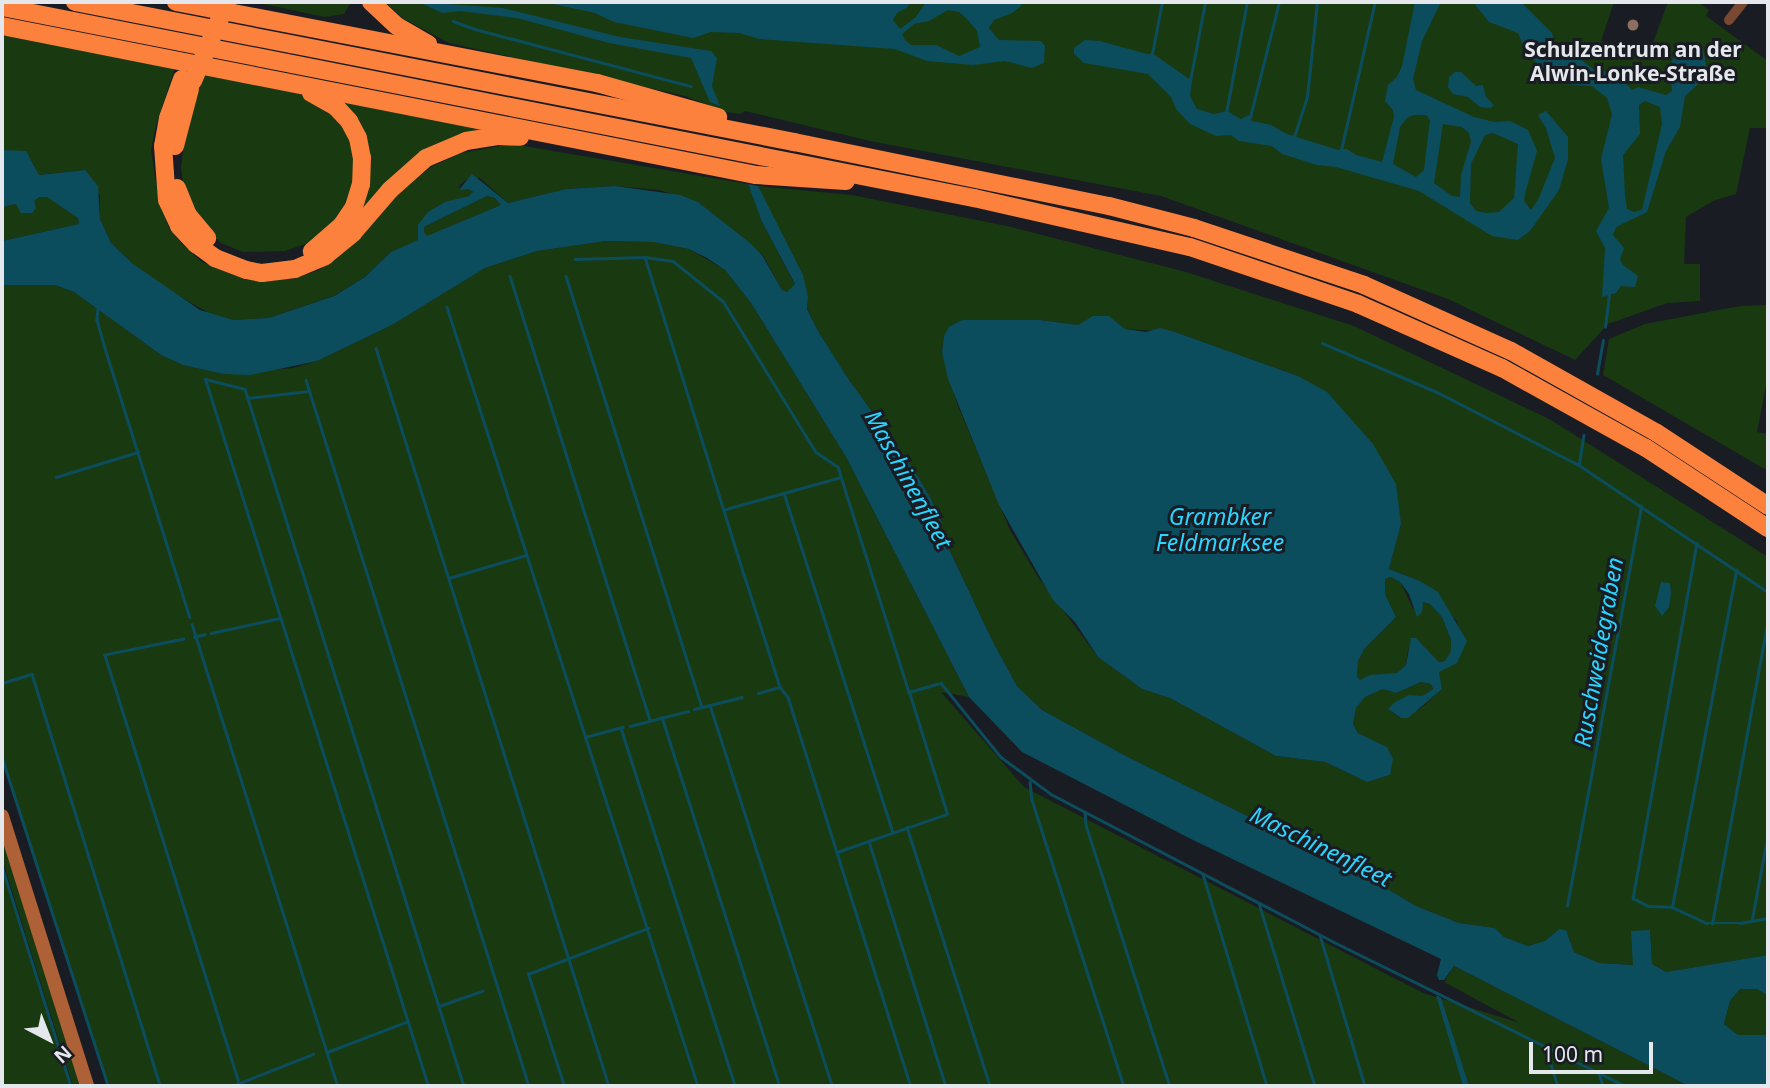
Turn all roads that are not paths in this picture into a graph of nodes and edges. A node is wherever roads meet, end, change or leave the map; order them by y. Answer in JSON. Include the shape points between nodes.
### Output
{"nodes":[{"id":1,"x":75,"y":2,"type":"edge"},
{"id":2,"x":176,"y":2,"type":"edge"},
{"id":3,"x":215,"y":2,"type":"edge"},
{"id":4,"x":227,"y":2,"type":"edge"},
{"id":5,"x":371,"y":2,"type":"edge"},
{"id":6,"x":1743,"y":2,"type":"edge"},
{"id":7,"x":2,"y":7,"type":"edge"},
{"id":8,"x":1729,"y":20,"type":"dead end"},
{"id":9,"x":2,"y":26,"type":"edge"},
{"id":10,"x":26,"y":31,"type":"junction"},
{"id":11,"x":2,"y":32,"type":"edge"},
{"id":12,"x":447,"y":53,"type":"junction"},
{"id":13,"x":187,"y":80,"type":"junction"},
{"id":14,"x":274,"y":80,"type":"junction"},
{"id":15,"x":570,"y":139,"type":"junction"},
{"id":16,"x":794,"y":142,"type":"junction"},
{"id":17,"x":863,"y":176,"type":"junction"},
{"id":18,"x":1768,"y":506,"type":"edge"},
{"id":19,"x":1768,"y":528,"type":"edge"},
{"id":20,"x":2,"y":816,"type":"edge"},
{"id":21,"x":87,"y":1086,"type":"edge"}],
"edges":[{"from":1,"to":16,"type":"highway"},
{"from":2,"to":12,"type":"highway"},
{"from":3,"to":13,"type":"highway"},
{"from":4,"to":13,"type":"highway","bridge":true},
{"from":5,"to":12,"type":"highway","via":[[397,26]]},
{"from":6,"to":8,"type":"street"},
{"from":7,"to":17,"type":"highway"},
{"from":9,"to":10,"type":"highway"},
{"from":10,"to":11,"type":"highway"},
{"from":10,"to":14,"type":"highway"},
{"from":12,"to":16,"type":"highway","via":[[610,86],[767,130]]},
{"from":13,"to":14,"type":"highway","via":[[175,149],[181,202],[195,226],[224,250],[239,257],[281,261],[310,251],[342,225],[361,184],[362,158],[353,130],[336,107]]},
{"from":13,"to":15,"type":"highway","via":[[168,118],[163,146],[167,200],[179,226],[196,244],[228,265],[254,272],[295,269],[325,256],[354,233],[410,170],[446,148],[496,136]]},
{"from":14,"to":15,"type":"highway"},
{"from":15,"to":17,"type":"highway","via":[[756,175],[842,182]]},
{"from":16,"to":18,"type":"highway","via":[[1122,210],[1257,248],[1364,285],[1511,351],[1592,395]]},
{"from":17,"to":19,"type":"highway","via":[[1170,242],[1358,304],[1502,368],[1583,411]]},
{"from":20,"to":21,"type":"main road"}]}
